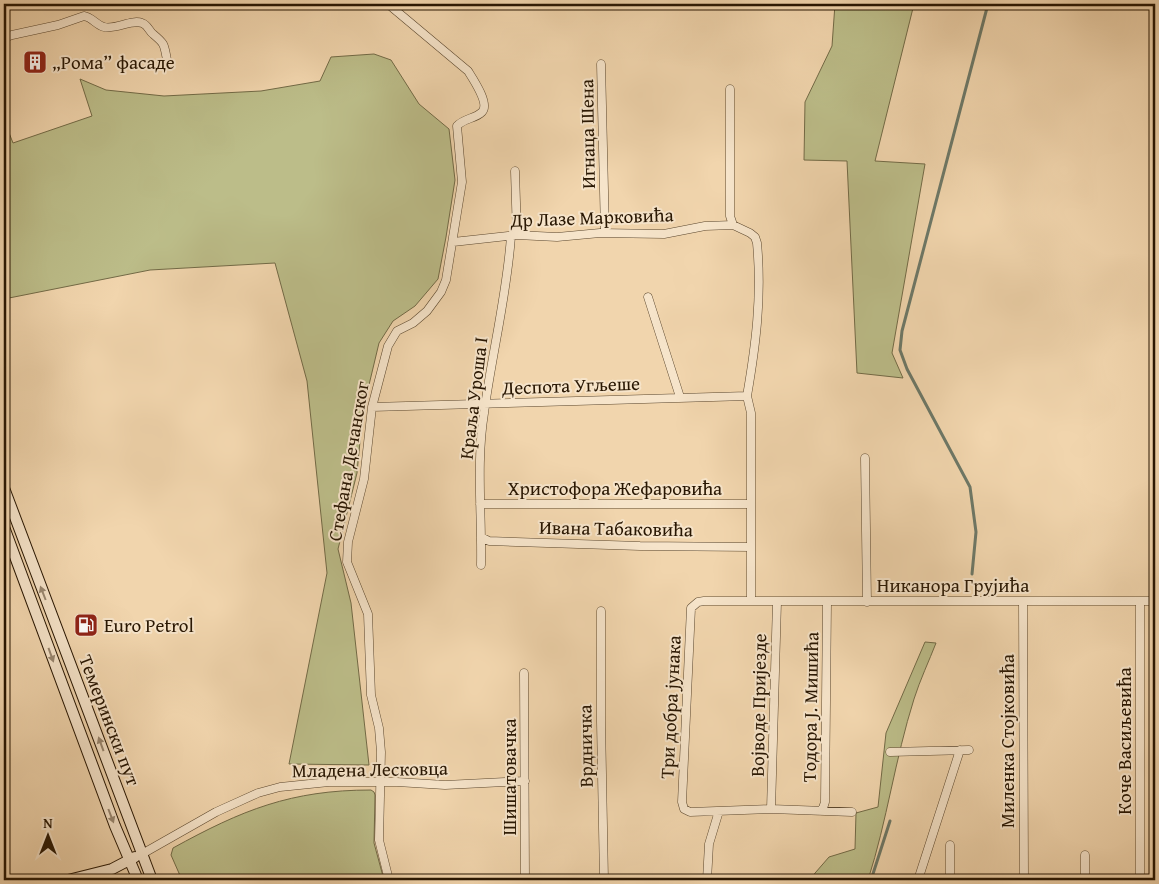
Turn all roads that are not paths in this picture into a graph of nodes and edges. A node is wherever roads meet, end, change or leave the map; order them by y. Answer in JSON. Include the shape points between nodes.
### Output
{"nodes":[{"id":1,"x":388,"y":4,"type":"edge"},
{"id":2,"x":4,"y":38,"type":"edge"},
{"id":3,"x":167,"y":60,"type":"dead end"},
{"id":4,"x":601,"y":64,"type":"dead end"},
{"id":5,"x":730,"y":89,"type":"dead end"},
{"id":6,"x":515,"y":171,"type":"dead end"},
{"id":7,"x":733,"y":225,"type":"junction"},
{"id":8,"x":606,"y":233,"type":"junction"},
{"id":9,"x":514,"y":235,"type":"junction"},
{"id":10,"x":452,"y":242,"type":"junction"},
{"id":11,"x":648,"y":297,"type":"dead end"},
{"id":12,"x":747,"y":396,"type":"junction"},
{"id":13,"x":680,"y":398,"type":"junction"},
{"id":14,"x":486,"y":404,"type":"junction"},
{"id":15,"x":372,"y":407,"type":"junction"},
{"id":16,"x":865,"y":458,"type":"dead end"},
{"id":17,"x":4,"y":488,"type":"edge"},
{"id":18,"x":480,"y":504,"type":"junction"},
{"id":19,"x":751,"y":504,"type":"junction"},
{"id":20,"x":4,"y":527,"type":"edge"},
{"id":21,"x":481,"y":538,"type":"junction"},
{"id":22,"x":751,"y":547,"type":"junction"},
{"id":23,"x":481,"y":565,"type":"dead end"},
{"id":24,"x":1155,"y":600,"type":"edge"},
{"id":25,"x":751,"y":601,"type":"junction"},
{"id":26,"x":1023,"y":601,"type":"junction"},
{"id":27,"x":1140,"y":601,"type":"junction"},
{"id":28,"x":777,"y":602,"type":"junction"},
{"id":29,"x":827,"y":602,"type":"junction"},
{"id":30,"x":867,"y":602,"type":"junction"},
{"id":31,"x":601,"y":610,"type":"dead end"},
{"id":32,"x":691,"y":613,"type":"joint"},
{"id":33,"x":524,"y":673,"type":"dead end"},
{"id":34,"x":960,"y":750,"type":"junction"},
{"id":35,"x":969,"y":750,"type":"dead end"},
{"id":36,"x":890,"y":752,"type":"dead end"},
{"id":37,"x":525,"y":781,"type":"junction"},
{"id":38,"x":380,"y":782,"type":"junction"},
{"id":39,"x":772,"y":809,"type":"junction"},
{"id":40,"x":719,"y":811,"type":"junction"},
{"id":41,"x":820,"y":811,"type":"junction"},
{"id":42,"x":852,"y":812,"type":"dead end"},
{"id":43,"x":950,"y":845,"type":"dead end"},
{"id":44,"x":142,"y":854,"type":"junction"},
{"id":45,"x":1085,"y":855,"type":"dead end"},
{"id":46,"x":129,"y":860,"type":"junction"},
{"id":47,"x":68,"y":880,"type":"edge"},
{"id":48,"x":138,"y":880,"type":"edge"},
{"id":49,"x":152,"y":880,"type":"edge"},
{"id":50,"x":389,"y":880,"type":"edge"},
{"id":51,"x":525,"y":880,"type":"edge"},
{"id":52,"x":604,"y":880,"type":"edge"},
{"id":53,"x":706,"y":880,"type":"edge"},
{"id":54,"x":918,"y":880,"type":"edge"},
{"id":55,"x":950,"y":880,"type":"edge"},
{"id":56,"x":1024,"y":880,"type":"edge"},
{"id":57,"x":1085,"y":880,"type":"edge"},
{"id":58,"x":1140,"y":880,"type":"edge"}],
"edges":[{"from":1,"to":10,"type":"street","name":"Стефана Дечанског","via":[[468,72],[484,101],[482,113],[457,126],[462,182]]},
{"from":2,"to":3,"type":"street","via":[[84,16],[107,28],[140,22],[163,43]]},
{"from":4,"to":8,"type":"street","name":"Игнаца Шена"},
{"from":5,"to":7,"type":"street","via":[[730,216]]},
{"from":6,"to":9,"type":"street","name":"Краља Уроша I"},
{"from":7,"to":8,"type":"street","name":"Др Лазе Марковића","via":[[705,226],[664,234]]},
{"from":7,"to":12,"type":"street","via":[[750,233],[757,248],[756,344]]},
{"from":8,"to":9,"type":"street","name":"Др Лазе Марковића","via":[[557,237]]},
{"from":9,"to":10,"type":"street","name":"Др Лазе Марковића"},
{"from":9,"to":14,"type":"street","name":"Краља Уроша I"},
{"from":10,"to":15,"type":"street","name":"Стефана Дечанског","via":[[446,280],[436,300],[413,323],[397,331],[388,346]]},
{"from":11,"to":13,"type":"street"},
{"from":12,"to":13,"type":"street","name":"Деспота Угљеше"},
{"from":12,"to":19,"type":"street","via":[[751,413]]},
{"from":13,"to":14,"type":"street","name":"Деспота Угљеше"},
{"from":14,"to":15,"type":"street","name":"Деспота Угљеше"},
{"from":14,"to":18,"type":"street","name":"Краља Уроша I"},
{"from":15,"to":38,"type":"street","name":"Стефана Дечанског","via":[[364,479],[348,542],[347,562],[368,614],[371,695],[381,752]]},
{"from":16,"to":30,"type":"street"},
{"from":44,"to":17,"type":"main road","name":"Темерински пут","one_way":true},
{"from":18,"to":19,"type":"street","name":"Христофора Жефаровића"},
{"from":18,"to":21,"type":"street","name":"Краља Уроша I"},
{"from":19,"to":22,"type":"street"},
{"from":20,"to":46,"type":"main road","name":"Темерински пут","one_way":true},
{"from":21,"to":22,"type":"street","name":"Ивана Табаковића","via":[[489,541],[607,545]]},
{"from":21,"to":23,"type":"street","name":"Краља Уроша I"},
{"from":22,"to":25,"type":"street"},
{"from":24,"to":27,"type":"street","name":"Никанора Грујића"},
{"from":25,"to":28,"type":"street","name":"Никанора Грујића"},
{"from":25,"to":32,"type":"street","name":"Никанора Грујића","via":[[704,601],[694,605]]},
{"from":26,"to":27,"type":"street","name":"Никанора Грујића"},
{"from":26,"to":30,"type":"street","name":"Никанора Грујића"},
{"from":26,"to":56,"type":"street","name":"Миленка Стојковића"},
{"from":27,"to":58,"type":"street","name":"Коче Васиљевића"},
{"from":28,"to":29,"type":"street","name":"Никанора Грујића"},
{"from":28,"to":39,"type":"street","name":"Војводе Пријезде"},
{"from":29,"to":30,"type":"street","name":"Никанора Грујића"},
{"from":29,"to":41,"type":"street","name":"Тодора Ј. Мишића","via":[[825,802]]},
{"from":31,"to":52,"type":"street","name":"Врдничка"},
{"from":32,"to":40,"type":"street","name":"Три добра јунака","via":[[682,802],[684,809],[690,812]]},
{"from":33,"to":37,"type":"street","name":"Шишатовачка"},
{"from":34,"to":35,"type":"street"},
{"from":34,"to":36,"type":"street"},
{"from":34,"to":54,"type":"street"},
{"from":37,"to":38,"type":"street","name":"Младена Лесковца","via":[[454,785]]},
{"from":37,"to":51,"type":"street","name":"Шишатовачка"},
{"from":38,"to":44,"type":"street","name":"Младена Лесковца","via":[[300,784],[258,793],[216,812]]},
{"from":38,"to":50,"type":"street","name":"Стефана Дечанског","via":[[379,840]]},
{"from":39,"to":40,"type":"street"},
{"from":39,"to":41,"type":"street"},
{"from":40,"to":53,"type":"street","via":[[709,844]]},
{"from":41,"to":42,"type":"street"},
{"from":43,"to":55,"type":"street"},
{"from":44,"to":46,"type":"main road"},
{"from":44,"to":49,"type":"main road","name":"Темерински пут"},
{"from":45,"to":57,"type":"street"},
{"from":46,"to":47,"type":"main road","via":[[112,869]]},
{"from":46,"to":48,"type":"main road","name":"Темерински пут"}]}
